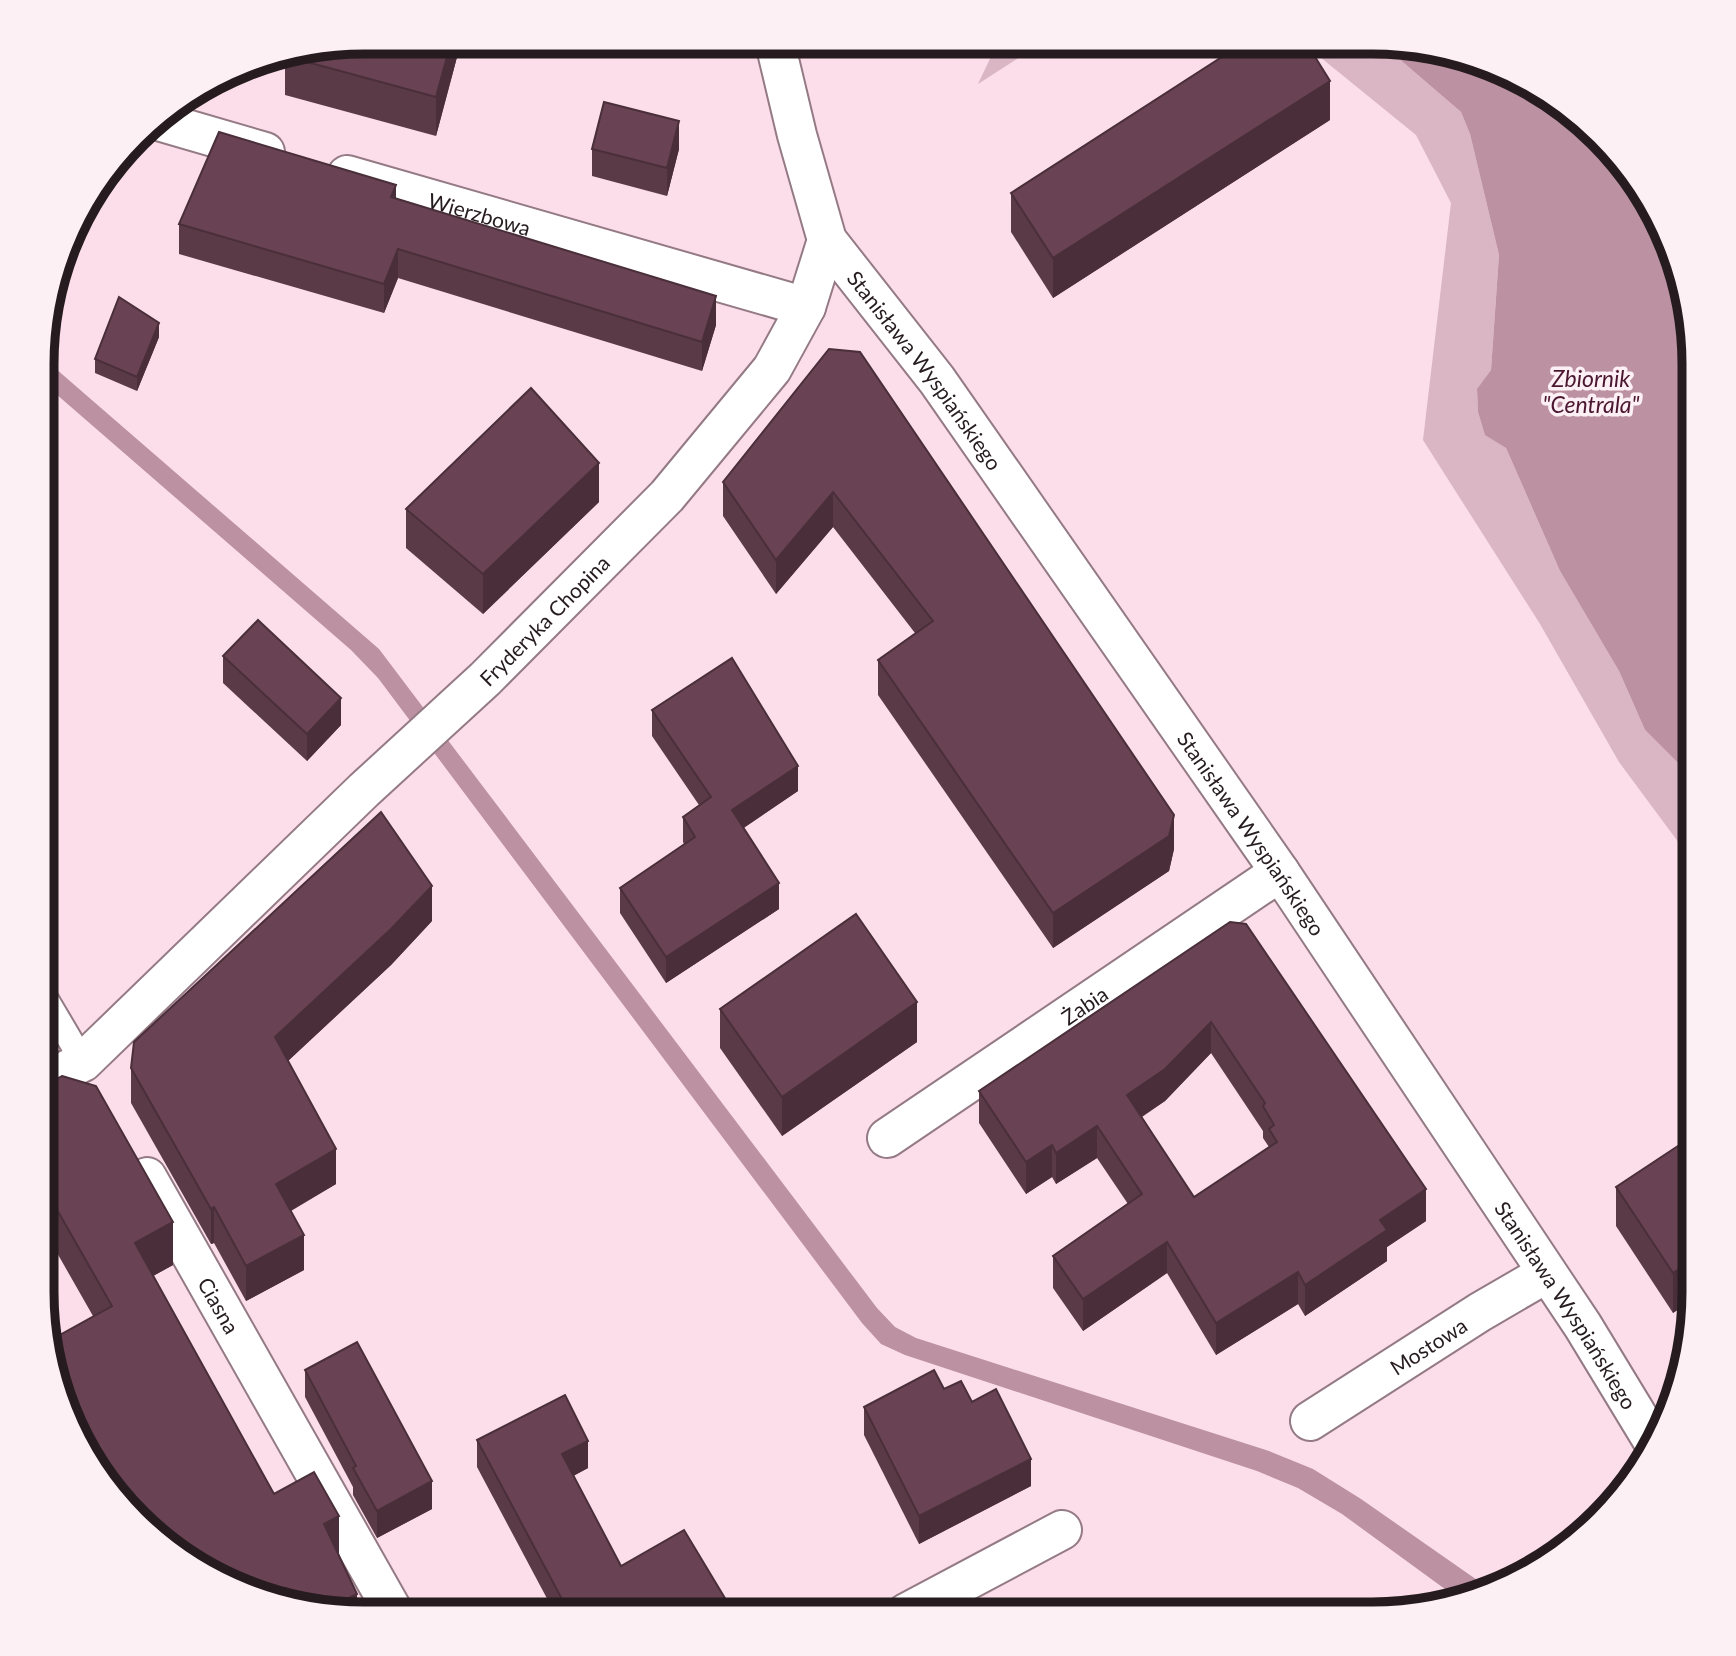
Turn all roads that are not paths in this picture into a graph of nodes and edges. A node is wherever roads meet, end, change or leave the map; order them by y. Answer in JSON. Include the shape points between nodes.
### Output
{"nodes":[{"id":1,"x":778,"y":54,"type":"edge"},
{"id":2,"x":168,"y":124,"type":"edge"},
{"id":3,"x":827,"y":240,"type":"junction"},
{"id":4,"x":806,"y":307,"type":"junction"},
{"id":5,"x":1280,"y":872,"type":"junction"},
{"id":6,"x":54,"y":1013,"type":"edge"},
{"id":7,"x":89,"y":1074,"type":"junction"},
{"id":8,"x":54,"y":1079,"type":"edge"},
{"id":9,"x":887,"y":1138,"type":"dead end"},
{"id":10,"x":130,"y":1146,"type":"edge"},
{"id":11,"x":1548,"y":1273,"type":"junction"},
{"id":12,"x":1310,"y":1421,"type":"dead end"},
{"id":13,"x":1648,"y":1433,"type":"edge"},
{"id":14,"x":1062,"y":1530,"type":"dead end"},
{"id":15,"x":388,"y":1602,"type":"edge"},
{"id":16,"x":927,"y":1602,"type":"edge"}],
"edges":[{"from":1,"to":3,"type":"street"},
{"from":2,"to":4,"type":"street","name":"Wierzbowa"},
{"from":3,"to":4,"type":"street","name":"Fryderyka Chopina"},
{"from":3,"to":5,"type":"street","name":"Stanisława Wyspiańskiego","via":[[937,380]]},
{"from":4,"to":7,"type":"street","name":"Fryderyka Chopina","via":[[772,369],[667,496],[485,679],[365,790]]},
{"from":5,"to":9,"type":"street","name":"Żabia"},
{"from":5,"to":11,"type":"street","name":"Stanisława Wyspiańskiego"},
{"from":6,"to":7,"type":"lane"},
{"from":7,"to":8,"type":"street","name":"Fryderyka Chopina"},
{"from":10,"to":15,"type":"street","name":"Ciasna"},
{"from":11,"to":12,"type":"street","name":"Mostowa"},
{"from":11,"to":13,"type":"street","name":"Stanisława Wyspiańskiego"},
{"from":14,"to":16,"type":"street"}]}
